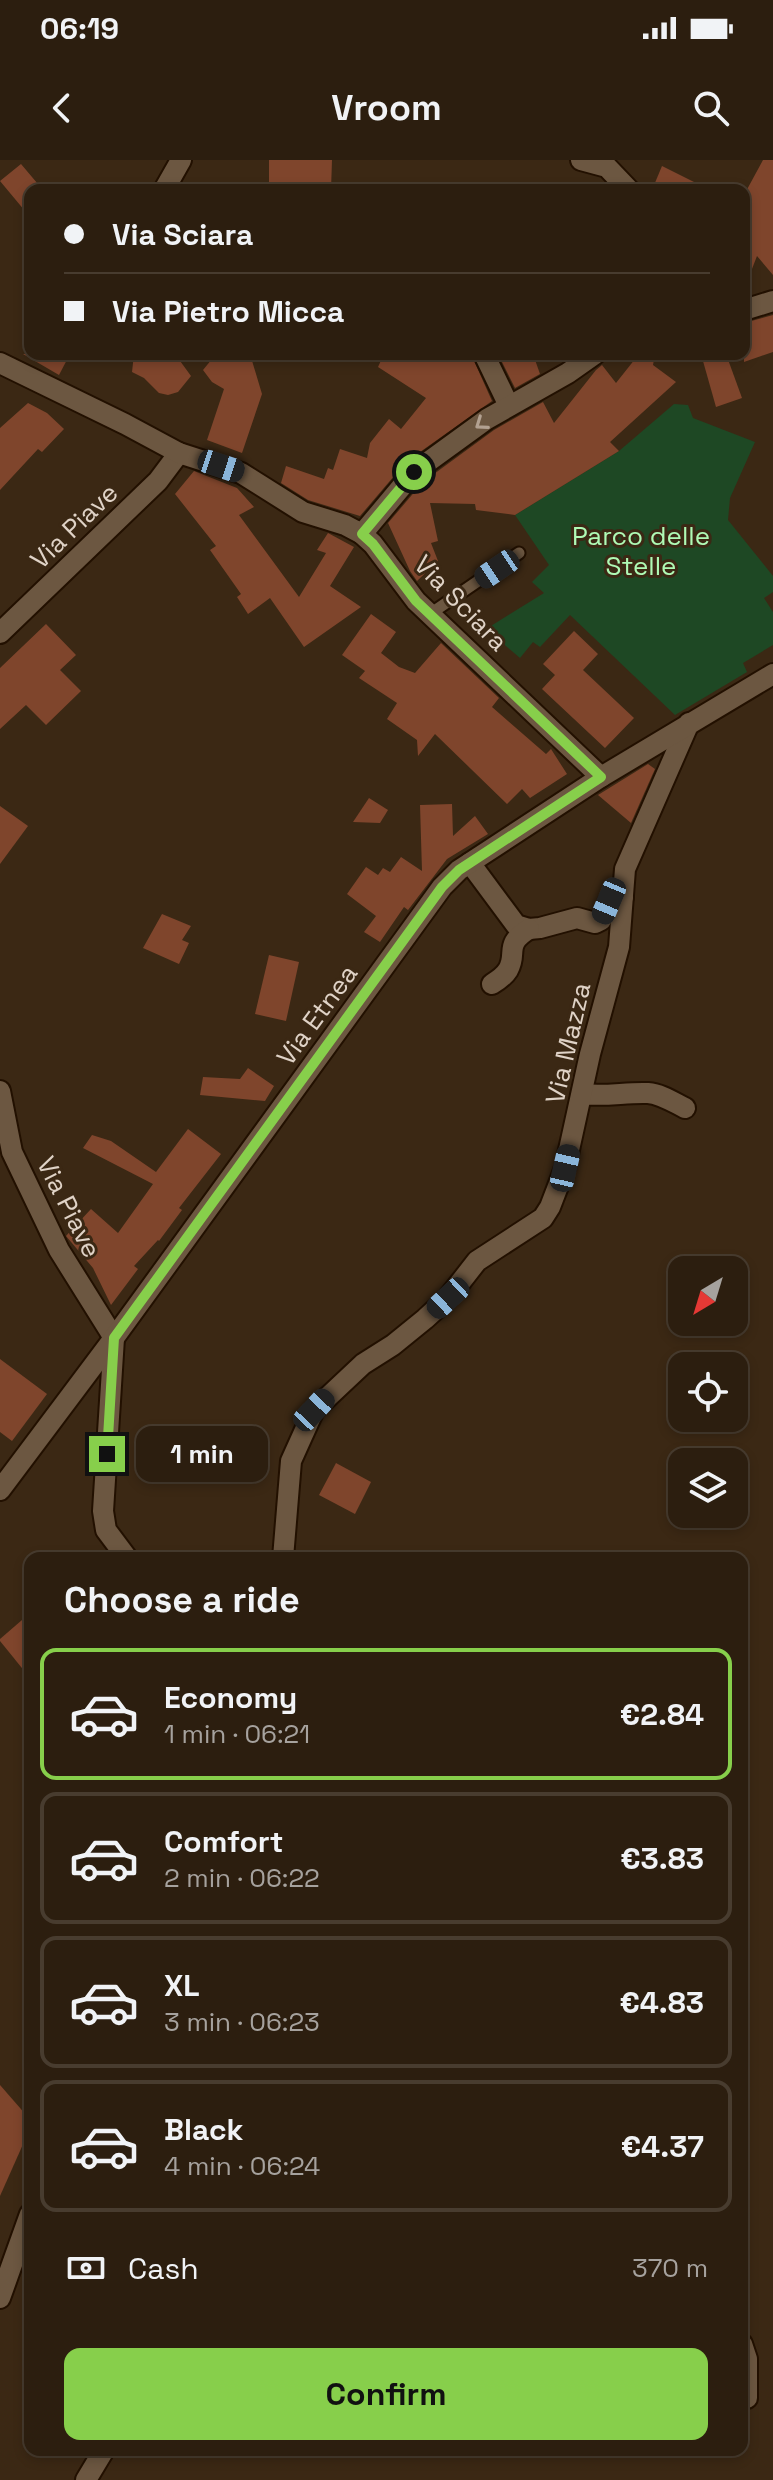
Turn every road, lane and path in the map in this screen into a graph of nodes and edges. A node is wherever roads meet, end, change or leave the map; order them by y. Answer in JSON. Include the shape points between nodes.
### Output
{"nodes":[{"id":1,"x":181,"y":160,"type":"edge"},
{"id":2,"x":581,"y":160,"type":"edge"},
{"id":3,"x":167,"y":184,"type":"edge"},
{"id":4,"x":623,"y":184,"type":"edge"},
{"id":5,"x":773,"y":301,"type":"edge"},
{"id":6,"x":750,"y":308,"type":"edge"},
{"id":7,"x":487,"y":360,"type":"edge"},
{"id":8,"x":586,"y":360,"type":"edge"},
{"id":9,"x":0,"y":363,"type":"edge"},
{"id":10,"x":509,"y":406,"type":"junction"},
{"id":11,"x":179,"y":453,"type":"junction"},
{"id":12,"x":362,"y":534,"type":"junction"},
{"id":13,"x":519,"y":553,"type":"dead end"},
{"id":14,"x":430,"y":614,"type":"junction"},
{"id":15,"x":0,"y":633,"type":"edge"},
{"id":16,"x":773,"y":674,"type":"edge"},
{"id":17,"x":689,"y":723,"type":"junction"},
{"id":18,"x":601,"y":777,"type":"junction"},
{"id":19,"x":470,"y":863,"type":"junction"},
{"id":20,"x":623,"y":897,"type":"junction"},
{"id":21,"x":529,"y":929,"type":"junction"},
{"id":22,"x":492,"y":984,"type":"dead end"},
{"id":23,"x":0,"y":1091,"type":"edge"},
{"id":24,"x":582,"y":1094,"type":"junction"},
{"id":25,"x":685,"y":1108,"type":"dead end"},
{"id":26,"x":114,"y":1338,"type":"junction"},
{"id":27,"x":0,"y":1490,"type":"edge"},
{"id":28,"x":122,"y":1552,"type":"edge"},
{"id":29,"x":283,"y":1552,"type":"edge"},
{"id":30,"x":23,"y":2265,"type":"edge"},
{"id":31,"x":0,"y":2298,"type":"edge"},
{"id":32,"x":100,"y":2456,"type":"edge"},
{"id":33,"x":86,"y":2480,"type":"edge"}],
"edges":[{"from":1,"to":3,"type":"street"},
{"from":2,"to":4,"type":"street","via":[[607,167]]},
{"from":5,"to":6,"type":"street"},
{"from":7,"to":10,"type":"street"},
{"from":8,"to":10,"type":"street"},
{"from":9,"to":11,"type":"street"},
{"from":10,"to":12,"type":"street","one_way":true,"via":[[414,472]]},
{"from":11,"to":12,"type":"street","via":[[241,473],[303,512]]},
{"from":11,"to":15,"type":"street","name":"Via Piave","via":[[158,481]]},
{"from":12,"to":14,"type":"street","name":"Via Sciara"},
{"from":13,"to":14,"type":"lane"},
{"from":14,"to":18,"type":"street","name":"Via Sciara"},
{"from":16,"to":17,"type":"street","name":"Via Etnea"},
{"from":17,"to":18,"type":"street","name":"Via Etnea"},
{"from":17,"to":20,"type":"street","name":"Via Mazza","via":[[625,869]]},
{"from":18,"to":19,"type":"street","name":"Via Etnea"},
{"from":19,"to":21,"type":"street","via":[[516,925]]},
{"from":19,"to":26,"type":"street","name":"Via Etnea","via":[[442,887]]},
{"from":20,"to":21,"type":"street","via":[[609,901],[595,923],[577,918]]},
{"from":20,"to":24,"type":"street","name":"Via Mazza","via":[[619,947]]},
{"from":21,"to":22,"type":"street","via":[[512,948],[509,970]]},
{"from":23,"to":26,"type":"street","name":"Via Piave","via":[[12,1152],[59,1250]]},
{"from":24,"to":25,"type":"street","via":[[650,1093]]},
{"from":24,"to":29,"type":"street","name":"Via Mazza","via":[[565,1168],[543,1218],[477,1261],[448,1298],[314,1410],[291,1461]]},
{"from":26,"to":27,"type":"street","name":"Via Etnea"},
{"from":26,"to":28,"type":"street","via":[[103,1511],[106,1530]]},
{"from":30,"to":31,"type":"street"},
{"from":32,"to":33,"type":"street"}]}
